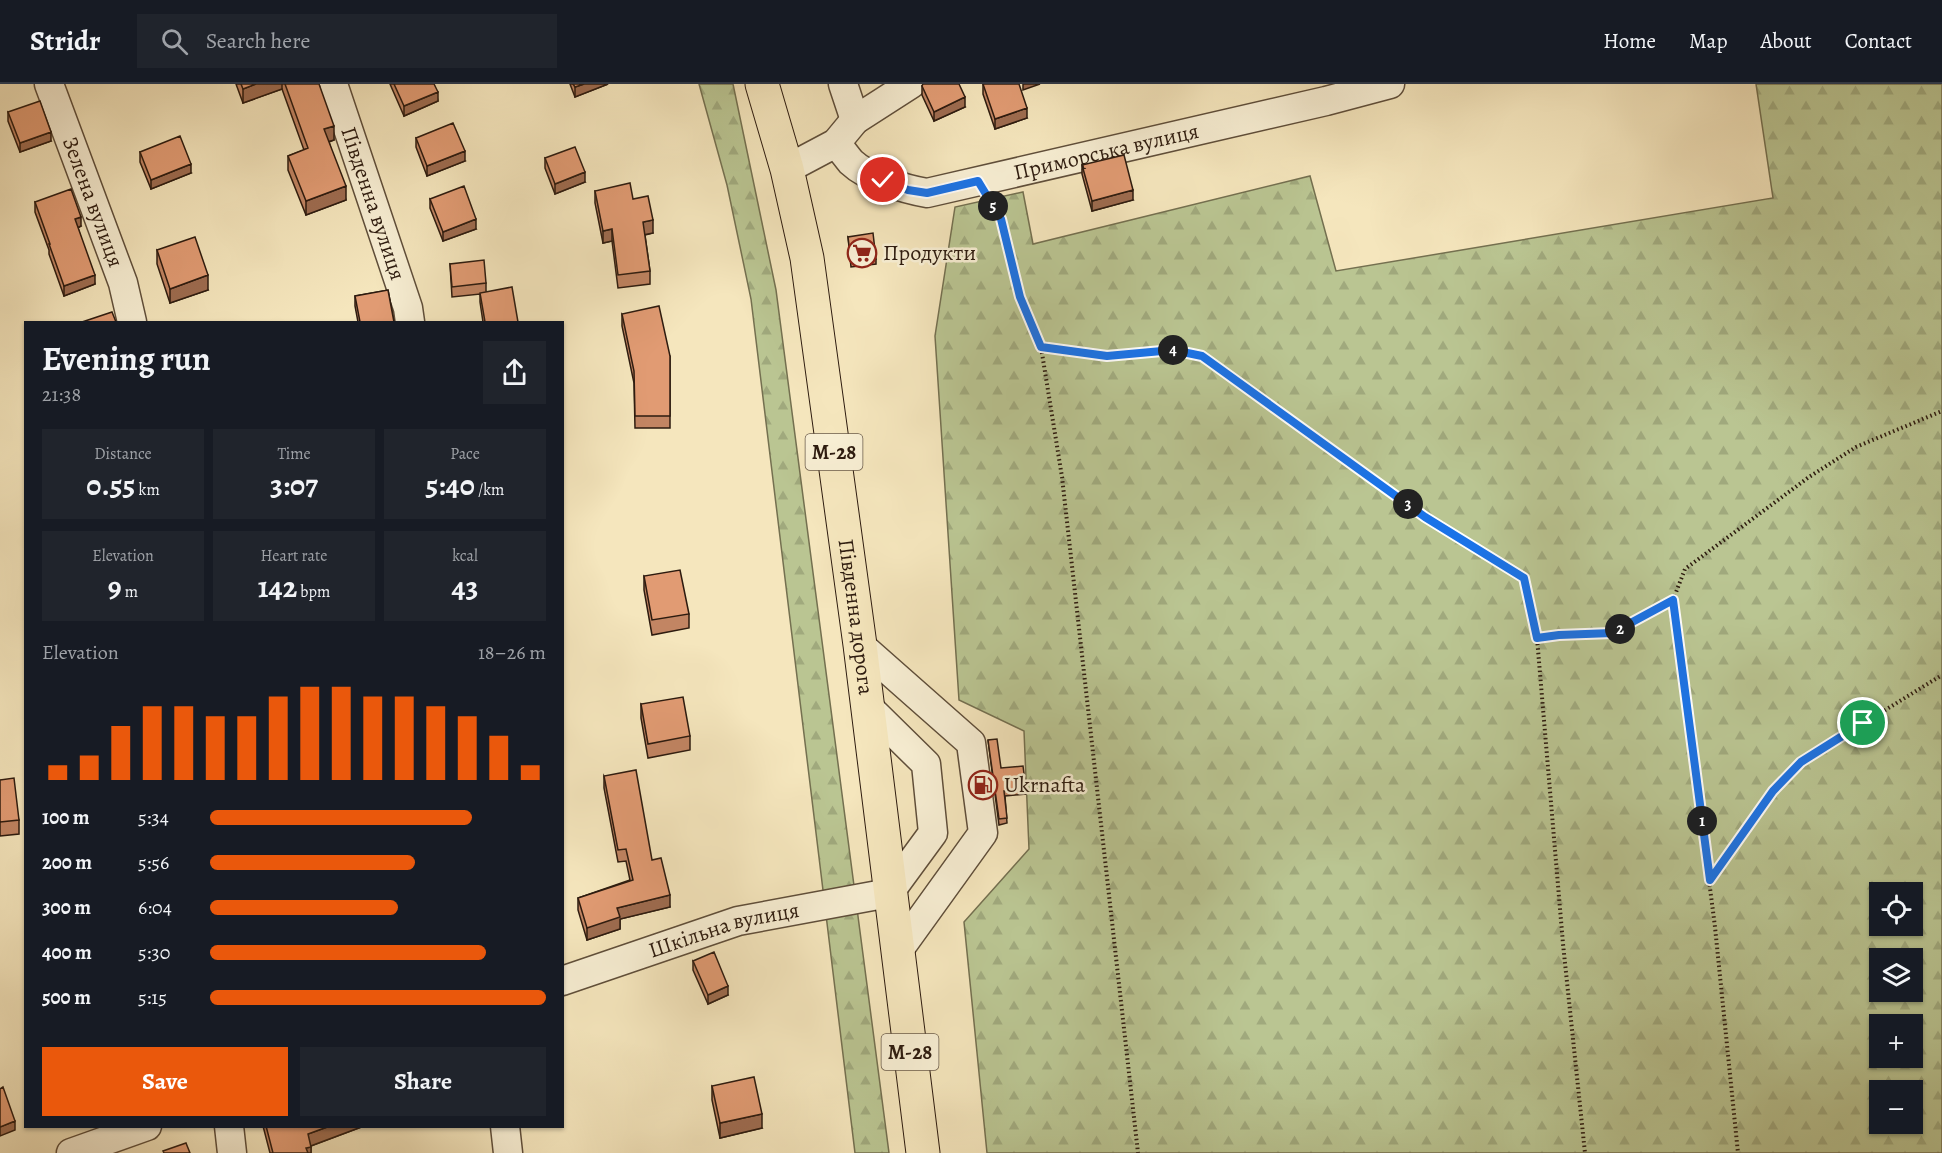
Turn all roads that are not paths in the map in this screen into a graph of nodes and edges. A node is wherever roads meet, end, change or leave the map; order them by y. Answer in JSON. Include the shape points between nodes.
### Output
{"nodes":[{"id":1,"x":49,"y":84,"type":"edge"},
{"id":2,"x":333,"y":84,"type":"edge"},
{"id":3,"x":762,"y":84,"type":"edge"},
{"id":4,"x":843,"y":84,"type":"edge"},
{"id":5,"x":911,"y":84,"type":"edge"},
{"id":6,"x":1390,"y":84,"type":"edge"},
{"id":7,"x":855,"y":120,"type":"junction"},
{"id":8,"x":836,"y":143,"type":"junction"},
{"id":9,"x":788,"y":169,"type":"junction"},
{"id":10,"x":132,"y":321,"type":"edge"},
{"id":11,"x":410,"y":321,"type":"edge"},
{"id":12,"x":860,"y":645,"type":"junction"},
{"id":13,"x":867,"y":706,"type":"junction"},
{"id":14,"x":889,"y":892,"type":"junction"},
{"id":15,"x":898,"y":951,"type":"junction"},
{"id":16,"x":564,"y":980,"type":"edge"},
{"id":17,"x":141,"y":1128,"type":"edge"},
{"id":18,"x":229,"y":1128,"type":"edge"},
{"id":19,"x":505,"y":1128,"type":"edge"},
{"id":20,"x":71,"y":1153,"type":"edge"},
{"id":21,"x":232,"y":1153,"type":"edge"},
{"id":22,"x":508,"y":1153,"type":"edge"},
{"id":23,"x":922,"y":1153,"type":"edge"}],
"edges":[{"from":1,"to":10,"type":"street","name":"Зелена вулиця","via":[[123,283]]},
{"from":2,"to":11,"type":"street","name":"Південна вулиця"},
{"from":3,"to":9,"type":"highway","name":"Південна дорога","number":"М-28"},
{"from":4,"to":7,"type":"street"},
{"from":5,"to":7,"type":"street"},
{"from":6,"to":8,"type":"street","name":"Приморська вулиця","via":[[927,193],[883,180],[853,163]]},
{"from":7,"to":8,"type":"street"},
{"from":8,"to":9,"type":"street"},
{"from":9,"to":12,"type":"highway","name":"Південна дорога","number":"М-28","via":[[807,258]]},
{"from":12,"to":13,"type":"highway","name":"Південна дорога","number":"М-28"},
{"from":12,"to":15,"type":"street","via":[[971,744],[983,833]]},
{"from":13,"to":14,"type":"highway","name":"Південна дорога","number":"М-28"},
{"from":13,"to":14,"type":"street","via":[[926,764],[933,834]]},
{"from":14,"to":15,"type":"highway","name":"Південна дорога","number":"М-28"},
{"from":14,"to":16,"type":"street","name":"Шкільна вулиця","via":[[738,921]]},
{"from":15,"to":23,"type":"highway","name":"Південна дорога","number":"М-28"},
{"from":17,"to":20,"type":"street"},
{"from":18,"to":21,"type":"street"},
{"from":19,"to":22,"type":"street"}]}
